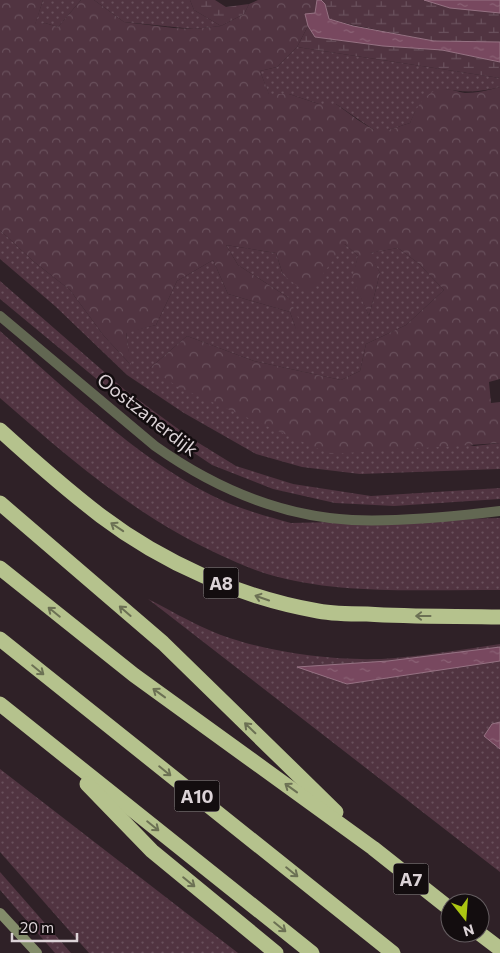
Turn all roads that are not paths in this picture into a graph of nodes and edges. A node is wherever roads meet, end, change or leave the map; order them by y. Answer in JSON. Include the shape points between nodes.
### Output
{"nodes":[{"id":1,"x":0,"y":316,"type":"edge"},
{"id":2,"x":0,"y":430,"type":"edge"},
{"id":3,"x":0,"y":503,"type":"edge"},
{"id":4,"x":500,"y":511,"type":"edge"},
{"id":5,"x":0,"y":568,"type":"edge"},
{"id":6,"x":500,"y":617,"type":"edge"},
{"id":7,"x":0,"y":639,"type":"edge"},
{"id":8,"x":0,"y":704,"type":"edge"},
{"id":9,"x":46,"y":741,"type":"junction"},
{"id":10,"x":373,"y":848,"type":"junction"},
{"id":11,"x":440,"y":901,"type":"edge"},
{"id":12,"x":0,"y":912,"type":"edge"},
{"id":13,"x":490,"y":941,"type":"edge"},
{"id":14,"x":500,"y":949,"type":"edge"},
{"id":15,"x":36,"y":953,"type":"edge"},
{"id":16,"x":276,"y":953,"type":"edge"},
{"id":17,"x":312,"y":953,"type":"edge"},
{"id":18,"x":393,"y":953,"type":"edge"}],
"edges":[{"from":1,"to":4,"type":"lane","name":"Oostzanerdijk","via":[[155,446],[203,477],[240,494],[300,512],[351,520]]},
{"from":6,"to":2,"type":"highway","number":"A8","one_way":true,"via":[[393,616],[320,611],[276,603],[238,590],[167,559],[134,539],[66,488]]},
{"from":10,"to":3,"type":"highway","one_way":true,"via":[[162,643]]},
{"from":10,"to":5,"type":"highway","one_way":true,"via":[[134,675]]},
{"from":7,"to":18,"type":"highway","number":"A10","one_way":true},
{"from":8,"to":9,"type":"highway"},
{"from":9,"to":16,"type":"highway","one_way":true,"via":[[152,851]]},
{"from":9,"to":17,"type":"highway","one_way":true},
{"from":10,"to":11,"type":"highway","number":"A7"},
{"from":12,"to":15,"type":"main road"},
{"from":13,"to":14,"type":"highway"}]}
